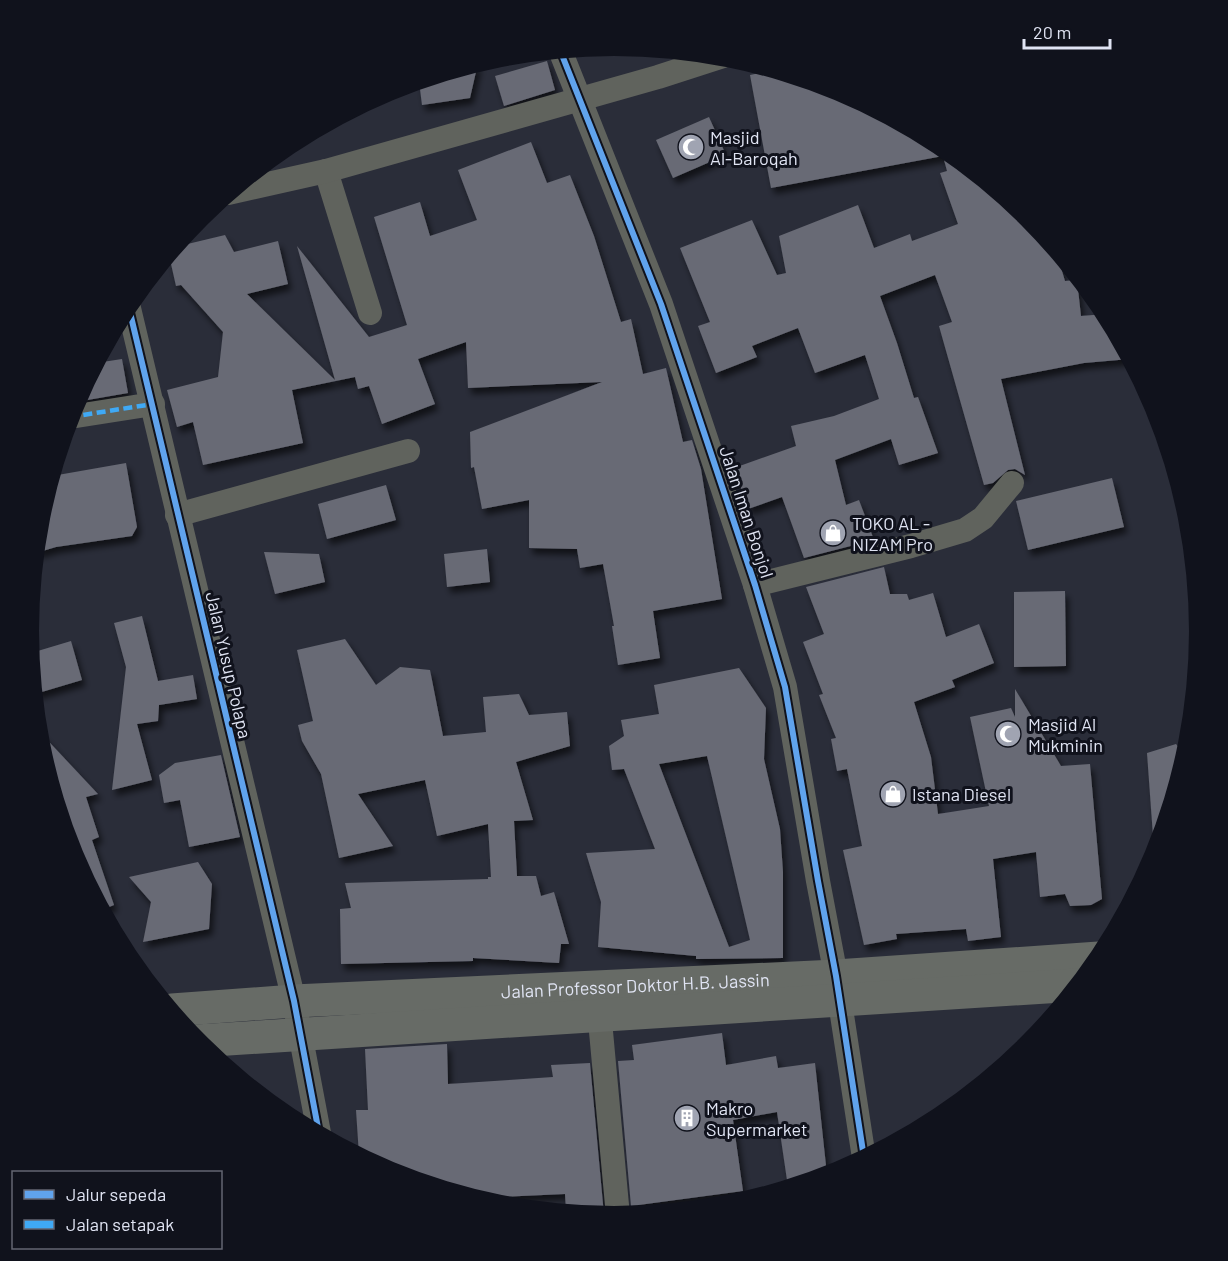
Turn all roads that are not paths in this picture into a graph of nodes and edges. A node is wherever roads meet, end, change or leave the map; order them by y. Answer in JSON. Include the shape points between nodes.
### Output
{"nodes":[{"id":1,"x":563,"y":58,"type":"edge"},
{"id":2,"x":703,"y":63,"type":"edge"},
{"id":3,"x":578,"y":98,"type":"junction"},
{"id":4,"x":326,"y":171,"type":"junction"},
{"id":5,"x":245,"y":190,"type":"edge"},
{"id":6,"x":370,"y":313,"type":"dead end"},
{"id":7,"x":132,"y":318,"type":"edge"},
{"id":8,"x":153,"y":404,"type":"junction"},
{"id":9,"x":81,"y":415,"type":"edge"},
{"id":10,"x":408,"y":451,"type":"dead end"},
{"id":11,"x":1012,"y":483,"type":"dead end"},
{"id":12,"x":177,"y":515,"type":"junction"},
{"id":13,"x":755,"y":585,"type":"junction"},
{"id":14,"x":1085,"y":960,"type":"edge"},
{"id":15,"x":1067,"y":985,"type":"edge"},
{"id":16,"x":838,"y":989,"type":"junction"},
{"id":17,"x":294,"y":1001,"type":"junction"},
{"id":18,"x":598,"y":1001,"type":"junction"},
{"id":19,"x":181,"y":1009,"type":"edge"},
{"id":20,"x":300,"y":1033,"type":"junction"},
{"id":21,"x":210,"y":1040,"type":"edge"},
{"id":22,"x":317,"y":1122,"type":"edge"},
{"id":23,"x":863,"y":1149,"type":"edge"},
{"id":24,"x":617,"y":1206,"type":"edge"}],
"edges":[{"from":1,"to":3,"type":"street","name":"Jalan Iman Bonjol"},
{"from":2,"to":3,"type":"street"},
{"from":3,"to":4,"type":"street"},
{"from":3,"to":13,"type":"street","name":"Jalan Iman Bonjol","via":[[661,304]]},
{"from":4,"to":5,"type":"street"},
{"from":4,"to":6,"type":"street"},
{"from":7,"to":8,"type":"street","name":"Jalan Yusup Polapa"},
{"from":8,"to":9,"type":"street"},
{"from":8,"to":12,"type":"street","name":"Jalan Yusup Polapa"},
{"from":10,"to":12,"type":"street"},
{"from":11,"to":13,"type":"street","via":[[983,518],[965,530]]},
{"from":12,"to":17,"type":"street","name":"Jalan Yusup Polapa"},
{"from":13,"to":16,"type":"street","name":"Jalan Iman Bonjol","via":[[785,687]]},
{"from":14,"to":16,"type":"highway","name":"Jalan Professor Doktor H.B. Jassin"},
{"from":15,"to":16,"type":"highway","name":"Jalan Professor Doktor H.B. Jassin"},
{"from":16,"to":18,"type":"highway","name":"Jalan Professor Doktor H.B. Jassin"},
{"from":16,"to":23,"type":"street","name":"Jalan Iman Bonjol"},
{"from":17,"to":18,"type":"highway","name":"Jalan Professor Doktor H.B. Jassin"},
{"from":17,"to":19,"type":"highway","name":"Jalan Professor Doktor H.B. Jassin"},
{"from":17,"to":20,"type":"street","name":"Jalan Yusup Polapa"},
{"from":18,"to":20,"type":"highway","name":"Jalan Professor Doktor H.B. Jassin"},
{"from":18,"to":24,"type":"street"},
{"from":20,"to":21,"type":"highway","name":"Jalan Professor Doktor H.B. Jassin"},
{"from":20,"to":22,"type":"street","name":"Jalan Yusup Polapa"}]}
